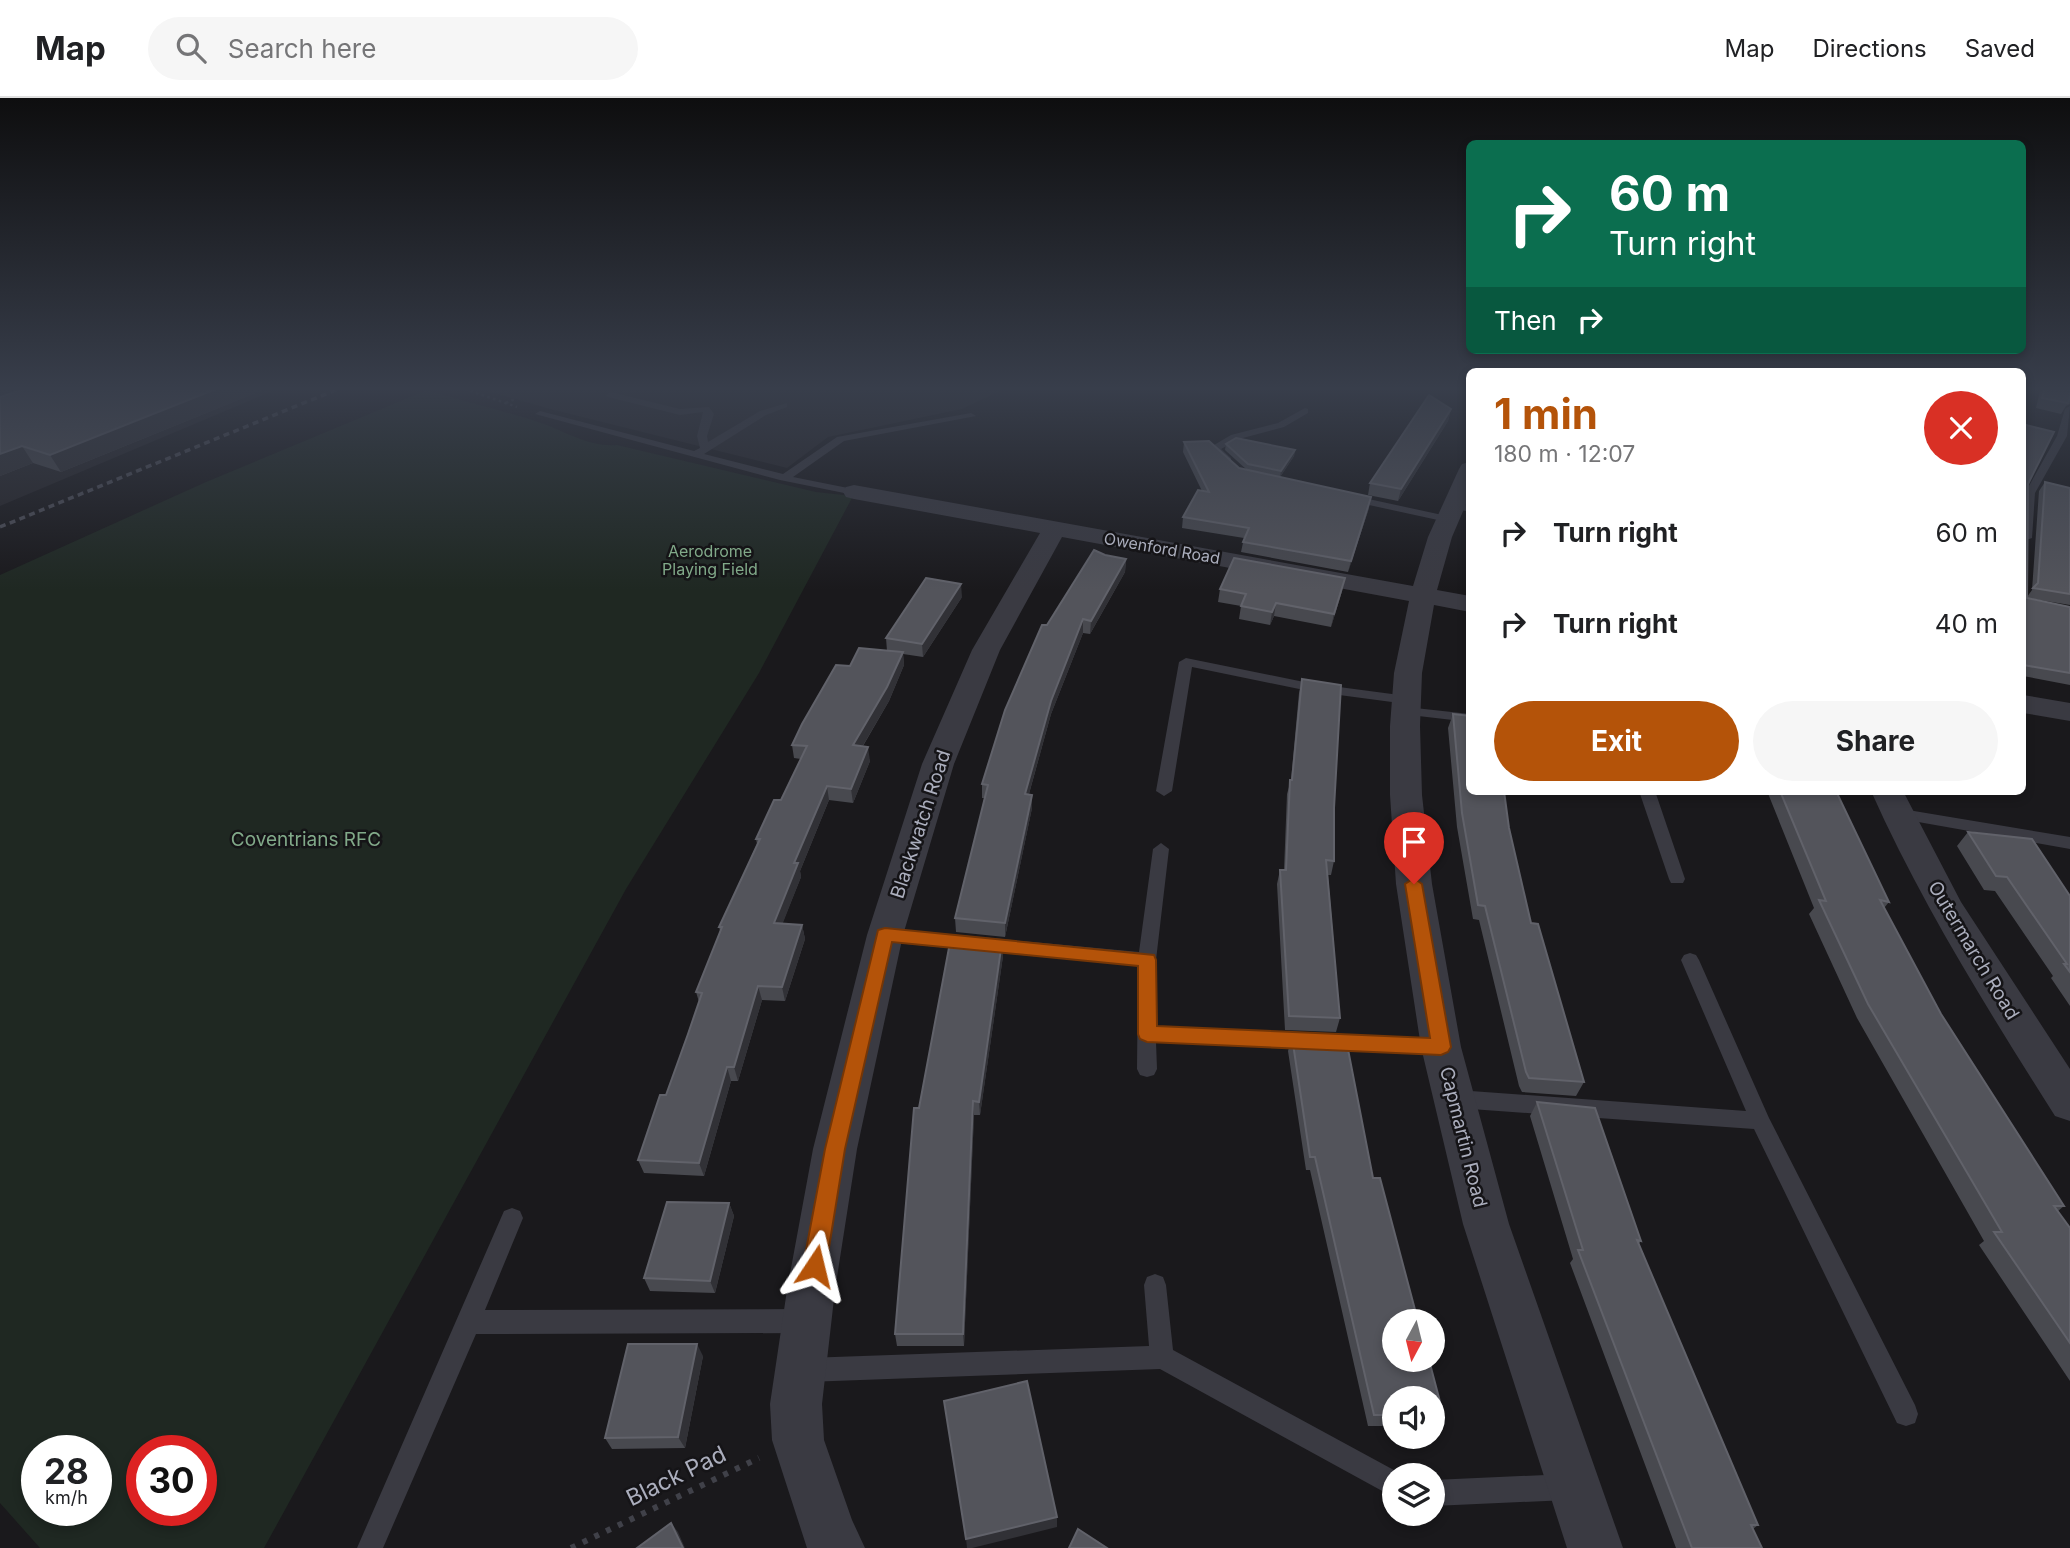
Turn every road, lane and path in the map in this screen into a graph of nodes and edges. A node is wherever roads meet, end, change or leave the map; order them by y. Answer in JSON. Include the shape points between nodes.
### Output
{"nodes":[{"id":1,"x":709,"y":455,"type":"edge"},
{"id":2,"x":818,"y":455,"type":"edge"},
{"id":3,"x":1221,"y":455,"type":"edge"},
{"id":4,"x":2052,"y":455,"type":"edge"},
{"id":5,"x":1232,"y":465,"type":"edge"},
{"id":6,"x":784,"y":478,"type":"junction"},
{"id":7,"x":1466,"y":481,"type":"edge"},
{"id":8,"x":854,"y":492,"type":"joint"},
{"id":9,"x":1342,"y":496,"type":"edge"},
{"id":10,"x":1456,"y":511,"type":"edge"},
{"id":11,"x":1055,"y":528,"type":"junction"},
{"id":12,"x":2026,"y":540,"type":"edge"},
{"id":13,"x":1423,"y":595,"type":"junction"},
{"id":14,"x":1466,"y":603,"type":"edge"},
{"id":15,"x":2026,"y":705,"type":"edge"},
{"id":16,"x":1406,"y":706,"type":"junction"},
{"id":17,"x":2070,"y":712,"type":"edge"},
{"id":18,"x":1466,"y":717,"type":"edge"},
{"id":19,"x":1164,"y":791,"type":"dead end"},
{"id":20,"x":1648,"y":795,"type":"edge"},
{"id":21,"x":1887,"y":797,"type":"edge"},
{"id":22,"x":2070,"y":843,"type":"edge"},
{"id":23,"x":1161,"y":849,"type":"dead end"},
{"id":24,"x":1677,"y":879,"type":"dead end"},
{"id":25,"x":885,"y":934,"type":"junction"},
{"id":26,"x":1147,"y":960,"type":"junction"},
{"id":27,"x":1690,"y":960,"type":"dead end"},
{"id":28,"x":1147,"y":1034,"type":"junction"},
{"id":29,"x":1441,"y":1047,"type":"junction"},
{"id":30,"x":1147,"y":1069,"type":"dead end"},
{"id":31,"x":1454,"y":1099,"type":"junction"},
{"id":32,"x":2070,"y":1103,"type":"edge"},
{"id":33,"x":1760,"y":1121,"type":"junction"},
{"id":34,"x":512,"y":1218,"type":"dead end"},
{"id":35,"x":1155,"y":1285,"type":"dead end"},
{"id":36,"x":807,"y":1321,"type":"junction"},
{"id":37,"x":469,"y":1322,"type":"junction"},
{"id":38,"x":1162,"y":1357,"type":"junction"},
{"id":39,"x":800,"y":1371,"type":"junction"},
{"id":40,"x":1906,"y":1414,"type":"dead end"},
{"id":41,"x":798,"y":1440,"type":"junction"},
{"id":42,"x":1382,"y":1478,"type":"edge"},
{"id":43,"x":1574,"y":1487,"type":"junction"},
{"id":44,"x":1445,"y":1492,"type":"edge"},
{"id":45,"x":370,"y":1548,"type":"edge"},
{"id":46,"x":571,"y":1548,"type":"edge"},
{"id":47,"x":837,"y":1548,"type":"edge"},
{"id":48,"x":1595,"y":1548,"type":"edge"}],
"edges":[{"from":1,"to":6,"type":"lane"},
{"from":2,"to":6,"type":"lane"},
{"from":3,"to":5,"type":"lane"},
{"from":4,"to":12,"type":"lane","via":[[2030,493]]},
{"from":6,"to":8,"type":"lane"},
{"from":7,"to":10,"type":"street","name":"Capmartin Road"},
{"from":8,"to":11,"type":"street","name":"Owenford Road"},
{"from":9,"to":10,"type":"lane"},
{"from":10,"to":13,"type":"street","name":"Capmartin Road"},
{"from":11,"to":13,"type":"street","name":"Owenford Road"},
{"from":11,"to":25,"type":"street","name":"Blackwatch Road","via":[[986,650],[943,752]]},
{"from":13,"to":14,"type":"street","name":"Owenford Road"},
{"from":13,"to":16,"type":"street","name":"Capmartin Road"},
{"from":15,"to":17,"type":"street"},
{"from":16,"to":18,"type":"lane"},
{"from":16,"to":19,"type":"lane","via":[[1186,662]]},
{"from":16,"to":29,"type":"street","name":"Capmartin Road","via":[[1406,795],[1414,884]]},
{"from":20,"to":24,"type":"lane"},
{"from":21,"to":22,"type":"lane"},
{"from":21,"to":32,"type":"street","name":"Outermarch Road","via":[[1940,894]]},
{"from":23,"to":26,"type":"lane"},
{"from":25,"to":26,"type":"lane"},
{"from":25,"to":36,"type":"street","name":"Blackwatch Road","via":[[835,1149]]},
{"from":26,"to":28,"type":"lane"},
{"from":27,"to":33,"type":"lane"},
{"from":28,"to":29,"type":"lane"},
{"from":28,"to":30,"type":"lane"},
{"from":29,"to":31,"type":"street","name":"Capmartin Road"},
{"from":31,"to":33,"type":"lane"},
{"from":31,"to":43,"type":"street","name":"Capmartin Road","via":[[1486,1224]]},
{"from":33,"to":40,"type":"lane"},
{"from":34,"to":37,"type":"lane"},
{"from":35,"to":38,"type":"lane"},
{"from":36,"to":37,"type":"lane"},
{"from":36,"to":39,"type":"street","name":"Blackwatch Road"},
{"from":37,"to":45,"type":"lane"},
{"from":38,"to":39,"type":"lane"},
{"from":38,"to":42,"type":"lane"},
{"from":39,"to":41,"type":"street","name":"Blackwatch Road"},
{"from":41,"to":46,"type":"path","name":"Black Pad"},
{"from":41,"to":47,"type":"street","name":"Blackwatch Road"},
{"from":43,"to":44,"type":"lane"},
{"from":43,"to":48,"type":"street","name":"Capmartin Road"}]}
